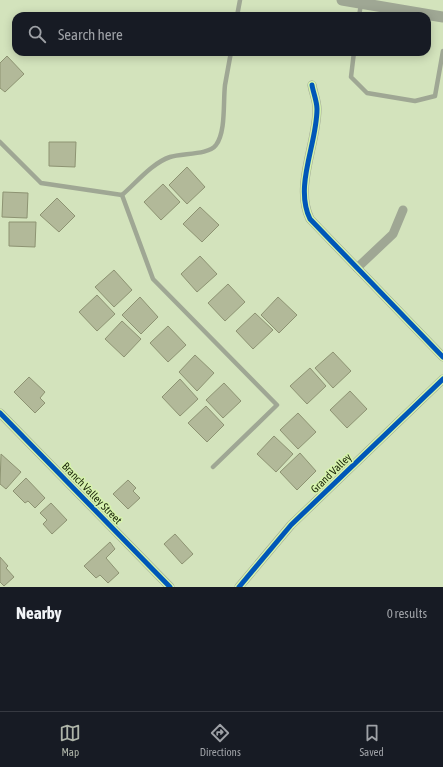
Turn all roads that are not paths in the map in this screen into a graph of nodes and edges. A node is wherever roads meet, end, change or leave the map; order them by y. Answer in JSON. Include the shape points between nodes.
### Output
{"nodes":[{"id":1,"x":240,"y":0,"type":"edge"},
{"id":2,"x":342,"y":0,"type":"edge"},
{"id":3,"x":361,"y":3,"type":"junction"},
{"id":4,"x":238,"y":12,"type":"edge"},
{"id":5,"x":360,"y":12,"type":"edge"},
{"id":6,"x":418,"y":12,"type":"edge"},
{"id":7,"x":431,"y":14,"type":"edge"},
{"id":8,"x":443,"y":16,"type":"edge"},
{"id":9,"x":443,"y":51,"type":"edge"},
{"id":10,"x":230,"y":56,"type":"edge"},
{"id":11,"x":354,"y":56,"type":"edge"},
{"id":12,"x":312,"y":85,"type":"dead end"},
{"id":13,"x":0,"y":142,"type":"edge"},
{"id":14,"x":122,"y":195,"type":"junction"},
{"id":15,"x":403,"y":210,"type":"dead end"},
{"id":16,"x":357,"y":268,"type":"junction"},
{"id":17,"x":443,"y":357,"type":"edge"},
{"id":18,"x":443,"y":379,"type":"edge"},
{"id":19,"x":0,"y":414,"type":"edge"},
{"id":20,"x":213,"y":467,"type":"dead end"},
{"id":21,"x":170,"y":587,"type":"edge"},
{"id":22,"x":239,"y":587,"type":"edge"}],
"edges":[{"from":1,"to":4,"type":"lane"},
{"from":2,"to":3,"type":"street"},
{"from":3,"to":5,"type":"lane"},
{"from":3,"to":6,"type":"street"},
{"from":7,"to":8,"type":"street"},
{"from":9,"to":11,"type":"lane","via":[[435,96],[415,101],[367,93],[351,77]]},
{"from":10,"to":14,"type":"lane","via":[[225,84],[222,130],[216,147],[207,152],[169,157],[157,164]]},
{"from":12,"to":16,"type":"street","via":[[317,108],[305,182],[306,210],[310,219]]},
{"from":13,"to":14,"type":"lane","via":[[41,183]]},
{"from":14,"to":20,"type":"lane","via":[[153,279],[277,405]]},
{"from":15,"to":16,"type":"street","via":[[393,234]]},
{"from":16,"to":17,"type":"street"},
{"from":18,"to":22,"type":"street","name":"Grand Valley","via":[[292,525]]},
{"from":19,"to":21,"type":"street","name":"Branch Valley Street"}]}
